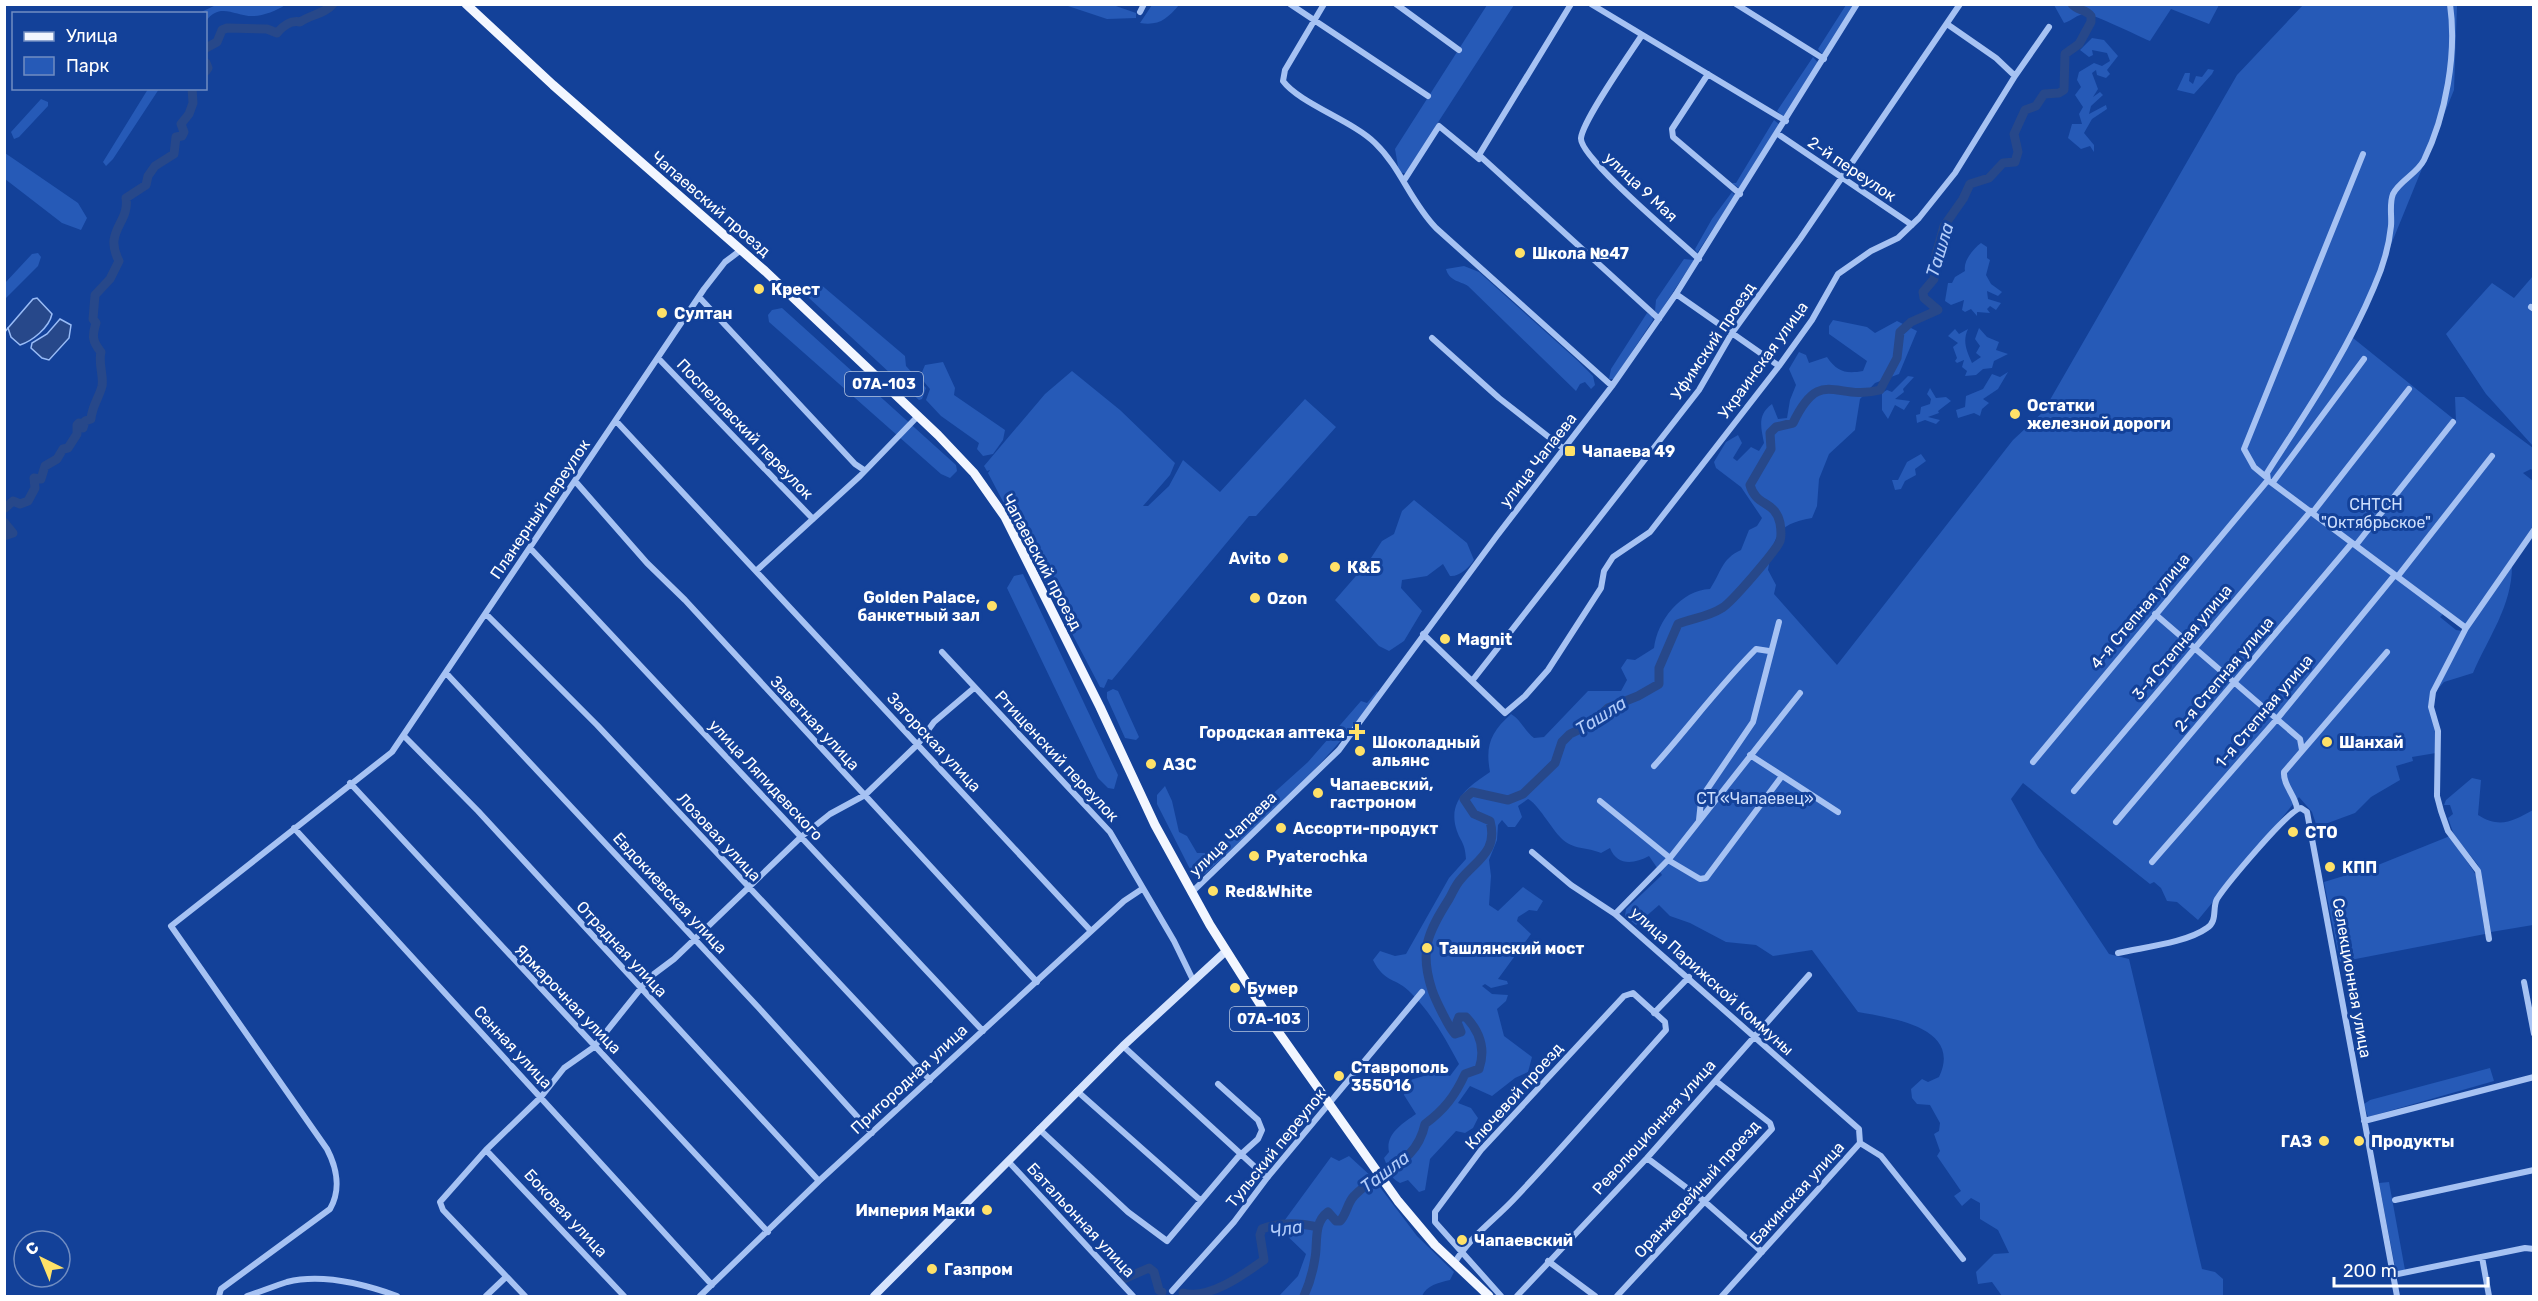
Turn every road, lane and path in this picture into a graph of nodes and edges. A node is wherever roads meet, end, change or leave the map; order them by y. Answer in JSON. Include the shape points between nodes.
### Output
{"nodes":[{"id":1,"x":466,"y":4,"type":"edge"},
{"id":2,"x":1144,"y":4,"type":"edge"},
{"id":3,"x":1290,"y":4,"type":"edge"},
{"id":4,"x":1324,"y":4,"type":"edge"},
{"id":5,"x":1396,"y":4,"type":"edge"},
{"id":6,"x":1571,"y":4,"type":"edge"},
{"id":7,"x":1591,"y":4,"type":"edge"},
{"id":8,"x":1736,"y":4,"type":"edge"},
{"id":9,"x":1857,"y":4,"type":"edge"},
{"id":10,"x":1960,"y":4,"type":"edge"},
{"id":11,"x":2450,"y":4,"type":"edge"},
{"id":12,"x":1140,"y":12,"type":"dead end"},
{"id":13,"x":1314,"y":20,"type":"junction"},
{"id":14,"x":1947,"y":24,"type":"junction"},
{"id":15,"x":2049,"y":27,"type":"dead end"},
{"id":16,"x":1641,"y":35,"type":"junction"},
{"id":17,"x":1459,"y":50,"type":"dead end"},
{"id":18,"x":1824,"y":59,"type":"junction"},
{"id":19,"x":1708,"y":74,"type":"junction"},
{"id":20,"x":2015,"y":76,"type":"junction"},
{"id":21,"x":1428,"y":96,"type":"dead end"},
{"id":22,"x":1786,"y":121,"type":"junction"},
{"id":23,"x":1778,"y":134,"type":"junction"},
{"id":24,"x":2363,"y":154,"type":"dead end"},
{"id":25,"x":1482,"y":161,"type":"junction"},
{"id":26,"x":1840,"y":178,"type":"junction"},
{"id":27,"x":1405,"y":179,"type":"junction"},
{"id":28,"x":1740,"y":194,"type":"junction"},
{"id":29,"x":1912,"y":225,"type":"junction"},
{"id":30,"x":741,"y":250,"type":"junction"},
{"id":31,"x":1699,"y":259,"type":"junction"},
{"id":32,"x":1676,"y":294,"type":"junction"},
{"id":33,"x":699,"y":297,"type":"junction"},
{"id":34,"x":1659,"y":319,"type":"junction"},
{"id":35,"x":1732,"y":333,"type":"junction"},
{"id":36,"x":1432,"y":338,"type":"dead end"},
{"id":37,"x":658,"y":358,"type":"junction"},
{"id":38,"x":2364,"y":359,"type":"dead end"},
{"id":39,"x":1779,"y":366,"type":"junction"},
{"id":40,"x":1612,"y":386,"type":"junction"},
{"id":41,"x":2409,"y":389,"type":"dead end"},
{"id":42,"x":918,"y":416,"type":"junction"},
{"id":43,"x":616,"y":421,"type":"junction"},
{"id":44,"x":2453,"y":422,"type":"dead end"},
{"id":45,"x":1564,"y":449,"type":"junction"},
{"id":46,"x":2492,"y":456,"type":"dead end"},
{"id":47,"x":864,"y":470,"type":"junction"},
{"id":48,"x":2269,"y":480,"type":"junction"},
{"id":49,"x":575,"y":481,"type":"junction"},
{"id":50,"x":2312,"y":511,"type":"junction"},
{"id":51,"x":813,"y":519,"type":"junction"},
{"id":52,"x":2534,"y":530,"type":"edge"},
{"id":53,"x":2354,"y":544,"type":"junction"},
{"id":54,"x":530,"y":548,"type":"junction"},
{"id":55,"x":756,"y":572,"type":"junction"},
{"id":56,"x":2396,"y":576,"type":"junction"},
{"id":57,"x":486,"y":614,"type":"junction"},
{"id":58,"x":2155,"y":614,"type":"junction"},
{"id":59,"x":1779,"y":622,"type":"dead end"},
{"id":60,"x":2466,"y":628,"type":"junction"},
{"id":61,"x":1423,"y":634,"type":"junction"},
{"id":62,"x":2195,"y":647,"type":"junction"},
{"id":63,"x":1769,"y":651,"type":"junction"},
{"id":64,"x":942,"y":652,"type":"dead end"},
{"id":65,"x":2387,"y":652,"type":"dead end"},
{"id":66,"x":446,"y":673,"type":"junction"},
{"id":67,"x":1472,"y":681,"type":"junction"},
{"id":68,"x":2236,"y":681,"type":"junction"},
{"id":69,"x":975,"y":688,"type":"junction"},
{"id":70,"x":1800,"y":693,"type":"dead end"},
{"id":71,"x":2277,"y":719,"type":"junction"},
{"id":72,"x":404,"y":736,"type":"junction"},
{"id":73,"x":918,"y":744,"type":"junction"},
{"id":74,"x":2302,"y":750,"type":"junction"},
{"id":75,"x":1749,"y":755,"type":"junction"},
{"id":76,"x":2033,"y":762,"type":"dead end"},
{"id":77,"x":1654,"y":766,"type":"dead end"},
{"id":78,"x":1782,"y":776,"type":"junction"},
{"id":79,"x":350,"y":783,"type":"junction"},
{"id":80,"x":2074,"y":790,"type":"dead end"},
{"id":81,"x":865,"y":795,"type":"junction"},
{"id":82,"x":1600,"y":801,"type":"dead end"},
{"id":83,"x":2298,"y":808,"type":"junction"},
{"id":84,"x":1838,"y":812,"type":"dead end"},
{"id":85,"x":1699,"y":821,"type":"junction"},
{"id":86,"x":2116,"y":822,"type":"dead end"},
{"id":87,"x":294,"y":828,"type":"junction"},
{"id":88,"x":801,"y":837,"type":"junction"},
{"id":89,"x":1532,"y":852,"type":"dead end"},
{"id":90,"x":1669,"y":859,"type":"junction"},
{"id":91,"x":2152,"y":862,"type":"dead end"},
{"id":92,"x":749,"y":888,"type":"junction"},
{"id":93,"x":1142,"y":889,"type":"junction"},
{"id":94,"x":1191,"y":893,"type":"junction"},
{"id":95,"x":1616,"y":914,"type":"junction"},
{"id":96,"x":1091,"y":931,"type":"junction"},
{"id":97,"x":694,"y":939,"type":"junction"},
{"id":98,"x":2490,"y":939,"type":"dead end"},
{"id":99,"x":1226,"y":951,"type":"junction"},
{"id":100,"x":2118,"y":953,"type":"dead end"},
{"id":101,"x":1809,"y":975,"type":"dead end"},
{"id":102,"x":1689,"y":977,"type":"junction"},
{"id":103,"x":1193,"y":980,"type":"junction"},
{"id":104,"x":1037,"y":982,"type":"junction"},
{"id":105,"x":2524,"y":982,"type":"dead end"},
{"id":106,"x":641,"y":989,"type":"junction"},
{"id":107,"x":1422,"y":992,"type":"dead end"},
{"id":108,"x":1654,"y":1013,"type":"junction"},
{"id":109,"x":983,"y":1031,"type":"junction"},
{"id":110,"x":2534,"y":1034,"type":"edge"},
{"id":111,"x":1754,"y":1037,"type":"junction"},
{"id":112,"x":1123,"y":1046,"type":"junction"},
{"id":113,"x":594,"y":1047,"type":"junction"},
{"id":114,"x":2534,"y":1077,"type":"edge"},
{"id":115,"x":930,"y":1080,"type":"junction"},
{"id":116,"x":1716,"y":1081,"type":"junction"},
{"id":117,"x":1218,"y":1084,"type":"dead end"},
{"id":118,"x":1077,"y":1091,"type":"junction"},
{"id":119,"x":541,"y":1097,"type":"junction"},
{"id":120,"x":1329,"y":1104,"type":"junction"},
{"id":121,"x":2364,"y":1121,"type":"junction"},
{"id":122,"x":1039,"y":1129,"type":"junction"},
{"id":123,"x":872,"y":1133,"type":"junction"},
{"id":124,"x":1860,"y":1143,"type":"junction"},
{"id":125,"x":486,"y":1150,"type":"junction"},
{"id":126,"x":1240,"y":1155,"type":"junction"},
{"id":127,"x":1647,"y":1158,"type":"junction"},
{"id":128,"x":1008,"y":1161,"type":"junction"},
{"id":129,"x":2534,"y":1170,"type":"edge"},
{"id":130,"x":1267,"y":1178,"type":"junction"},
{"id":131,"x":819,"y":1180,"type":"junction"},
{"id":132,"x":1200,"y":1200,"type":"junction"},
{"id":133,"x":2395,"y":1200,"type":"dead end"},
{"id":134,"x":1704,"y":1201,"type":"junction"},
{"id":135,"x":768,"y":1232,"type":"junction"},
{"id":136,"x":2534,"y":1249,"type":"edge"},
{"id":137,"x":1461,"y":1251,"type":"junction"},
{"id":138,"x":1762,"y":1252,"type":"junction"},
{"id":139,"x":2482,"y":1257,"type":"junction"},
{"id":140,"x":1963,"y":1259,"type":"dead end"},
{"id":141,"x":1548,"y":1261,"type":"junction"},
{"id":142,"x":1454,"y":1264,"type":"junction"},
{"id":143,"x":2393,"y":1275,"type":"junction"},
{"id":144,"x":506,"y":1277,"type":"junction"},
{"id":145,"x":712,"y":1285,"type":"junction"},
{"id":146,"x":1172,"y":1291,"type":"dead end"},
{"id":147,"x":880,"y":1295,"type":"edge"},
{"id":148,"x":219,"y":1296,"type":"edge"},
{"id":149,"x":247,"y":1296,"type":"edge"},
{"id":150,"x":397,"y":1296,"type":"edge"},
{"id":151,"x":486,"y":1296,"type":"edge"},
{"id":152,"x":525,"y":1296,"type":"edge"},
{"id":153,"x":624,"y":1296,"type":"edge"},
{"id":154,"x":700,"y":1296,"type":"edge"},
{"id":155,"x":1133,"y":1296,"type":"edge"},
{"id":156,"x":1489,"y":1296,"type":"edge"},
{"id":157,"x":1501,"y":1296,"type":"edge"},
{"id":158,"x":1517,"y":1296,"type":"edge"},
{"id":159,"x":1595,"y":1296,"type":"edge"},
{"id":160,"x":1617,"y":1296,"type":"edge"},
{"id":161,"x":1722,"y":1296,"type":"edge"},
{"id":162,"x":2397,"y":1296,"type":"edge"},
{"id":163,"x":2489,"y":1296,"type":"edge"}],
"edges":[{"from":1,"to":30,"type":"main road","name":"Чапаевский проезд","number":"07А-103"},
{"from":2,"to":12,"type":"street"},
{"from":3,"to":13,"type":"street"},
{"from":4,"to":13,"type":"street"},
{"from":5,"to":17,"type":"street"},
{"from":6,"to":25,"type":"street","via":[[1480,149]]},
{"from":7,"to":16,"type":"street"},
{"from":8,"to":18,"type":"street"},
{"from":9,"to":18,"type":"street","name":"улица Чапаева"},
{"from":10,"to":14,"type":"street","name":"Уфимский проезд"},
{"from":11,"to":48,"type":"street","via":[[2453,26],[2445,95],[2427,153],[2394,193],[2388,243],[2379,271],[2339,362]]},
{"from":13,"to":21,"type":"street"},
{"from":13,"to":27,"type":"street","via":[[1285,70],[1283,81],[1374,141],[1388,156],[1396,173]]},
{"from":14,"to":20,"type":"street"},
{"from":14,"to":26,"type":"street","name":"Уфимский проезд"},
{"from":15,"to":20,"type":"street","name":"Украинская улица"},
{"from":16,"to":19,"type":"street"},
{"from":16,"to":31,"type":"street","name":"улица 9 Мая","via":[[1588,122],[1582,147]]},
{"from":18,"to":22,"type":"street","name":"улица Чапаева"},
{"from":19,"to":22,"type":"street"},
{"from":19,"to":28,"type":"street","via":[[1672,129],[1673,136]]},
{"from":20,"to":29,"type":"street","name":"Украинская улица","via":[[1955,173]]},
{"from":22,"to":23,"type":"street","name":"улица Чапаева"},
{"from":23,"to":26,"type":"street","name":"2-й переулок"},
{"from":23,"to":28,"type":"street","name":"улица Чапаева"},
{"from":24,"to":48,"type":"street","via":[[2244,448],[2254,467]]},
{"from":25,"to":27,"type":"street","via":[[1439,126]]},
{"from":25,"to":34,"type":"street"},
{"from":26,"to":29,"type":"street","name":"2-й переулок"},
{"from":26,"to":35,"type":"street","name":"Уфимский проезд"},
{"from":27,"to":40,"type":"street","via":[[1416,202],[1436,228]]},
{"from":28,"to":31,"type":"street","name":"улица Чапаева"},
{"from":29,"to":39,"type":"street","name":"Украинская улица","via":[[1898,238],[1838,274]]},
{"from":30,"to":33,"type":"street","name":"Планерный переулок","via":[[725,262]]},
{"from":30,"to":42,"type":"main road","name":"Чапаевский проезд","number":"07А-103"},
{"from":31,"to":32,"type":"street","name":"улица Чапаева"},
{"from":32,"to":34,"type":"street","name":"улица Чапаева"},
{"from":32,"to":35,"type":"street"},
{"from":33,"to":37,"type":"street","name":"Планерный переулок"},
{"from":33,"to":47,"type":"street"},
{"from":34,"to":40,"type":"street","name":"улица Чапаева"},
{"from":35,"to":39,"type":"street"},
{"from":35,"to":67,"type":"street","name":"Уфимский проезд","via":[[1699,390]]},
{"from":36,"to":45,"type":"street"},
{"from":37,"to":43,"type":"street","name":"Планерный переулок"},
{"from":37,"to":51,"type":"street","name":"Поспеловский переулок"},
{"from":38,"to":48,"type":"street","name":"4-я Степная улица"},
{"from":39,"to":67,"type":"street","name":"Украинская улица","via":[[1650,532],[1613,557],[1604,571],[1601,588],[1548,670],[1525,696],[1505,713]]},
{"from":40,"to":45,"type":"street","name":"улица Чапаева"},
{"from":41,"to":50,"type":"street","name":"3-я Степная улица"},
{"from":42,"to":47,"type":"street"},
{"from":42,"to":94,"type":"main road","name":"Чапаевский проезд","number":"07А-103","via":[[974,473],[1005,517]]},
{"from":43,"to":49,"type":"street","name":"Планерный переулок"},
{"from":43,"to":55,"type":"street","name":"Загорская улица"},
{"from":44,"to":53,"type":"street","name":"2-я Степная улица"},
{"from":45,"to":61,"type":"street","name":"улица Чапаева"},
{"from":46,"to":56,"type":"street","name":"1-я Степная улица"},
{"from":47,"to":51,"type":"street"},
{"from":48,"to":50,"type":"street"},
{"from":48,"to":58,"type":"street","name":"4-я Степная улица"},
{"from":49,"to":54,"type":"street","name":"Планерный переулок"},
{"from":49,"to":81,"type":"street","name":"Заветная улица"},
{"from":50,"to":53,"type":"street"},
{"from":50,"to":62,"type":"street","name":"3-я Степная улица"},
{"from":51,"to":55,"type":"street"},
{"from":52,"to":60,"type":"street"},
{"from":53,"to":56,"type":"street"},
{"from":53,"to":68,"type":"street","name":"2-я Степная улица"},
{"from":54,"to":57,"type":"street","name":"Планерный переулок"},
{"from":54,"to":88,"type":"street","name":"улица Ляпидевского"},
{"from":55,"to":73,"type":"street","name":"Загорская улица"},
{"from":56,"to":60,"type":"street"},
{"from":56,"to":71,"type":"street","name":"1-я Степная улица"},
{"from":57,"to":66,"type":"street","name":"Планерный переулок"},
{"from":57,"to":92,"type":"street","name":"Лозовая улица","via":[[597,725]]},
{"from":58,"to":62,"type":"street"},
{"from":58,"to":76,"type":"street","name":"4-я Степная улица"},
{"from":59,"to":63,"type":"street"},
{"from":60,"to":98,"type":"street","via":[[2433,692],[2431,707],[2438,731],[2437,796],[2448,831],[2478,871]]},
{"from":61,"to":67,"type":"street"},
{"from":61,"to":94,"type":"street","name":"улица Чапаева","via":[[1339,750]]},
{"from":62,"to":68,"type":"street"},
{"from":62,"to":80,"type":"street","name":"3-я Степная улица"},
{"from":63,"to":77,"type":"street","via":[[1756,649]]},
{"from":63,"to":85,"type":"street","via":[[1753,722],[1706,791]]},
{"from":64,"to":69,"type":"street","name":"Ртищенский переулок"},
{"from":65,"to":74,"type":"street"},
{"from":66,"to":72,"type":"street","name":"Планерный переулок"},
{"from":66,"to":97,"type":"street","name":"Евдокиевская улица"},
{"from":68,"to":71,"type":"street"},
{"from":68,"to":86,"type":"street","name":"2-я Степная улица"},
{"from":69,"to":73,"type":"street","via":[[934,722]]},
{"from":69,"to":93,"type":"street","name":"Ртищенский переулок","via":[[1110,832]]},
{"from":70,"to":75,"type":"street"},
{"from":71,"to":74,"type":"street","via":[[2300,740]]},
{"from":71,"to":91,"type":"street","name":"1-я Степная улица"},
{"from":72,"to":79,"type":"street","name":"Планерный переулок","via":[[392,752]]},
{"from":72,"to":106,"type":"street","name":"Отрадная улица"},
{"from":73,"to":81,"type":"street"},
{"from":73,"to":96,"type":"street","name":"Загорская улица"},
{"from":74,"to":83,"type":"street","name":"Селекционная улица","via":[[2284,776]]},
{"from":75,"to":78,"type":"street"},
{"from":75,"to":85,"type":"street"},
{"from":78,"to":84,"type":"street"},
{"from":78,"to":90,"type":"street","via":[[1706,878],[1700,879]]},
{"from":79,"to":87,"type":"street","name":"Планерный переулок"},
{"from":79,"to":113,"type":"street","name":"Ярмарочная улица"},
{"from":81,"to":88,"type":"street"},
{"from":81,"to":104,"type":"street","name":"Заветная улица"},
{"from":82,"to":90,"type":"street"},
{"from":83,"to":100,"type":"street","via":[[2216,901],[2213,923],[2208,928]]},
{"from":83,"to":121,"type":"street","name":"Селекционная улица","via":[[2309,815]]},
{"from":85,"to":90,"type":"street"},
{"from":87,"to":119,"type":"street","name":"Сенная улица"},
{"from":87,"to":148,"type":"street","name":"Планерный переулок","via":[[171,926],[327,1149],[336,1172],[337,1188],[330,1209],[221,1289]]},
{"from":88,"to":92,"type":"street"},
{"from":88,"to":109,"type":"street","name":"улица Ляпидевского"},
{"from":89,"to":95,"type":"street","name":"улица Парижской Коммуны","via":[[1571,885]]},
{"from":90,"to":95,"type":"street"},
{"from":92,"to":97,"type":"street"},
{"from":92,"to":115,"type":"street","name":"Лозовая улица"},
{"from":93,"to":96,"type":"street","name":"Пригородная улица"},
{"from":93,"to":103,"type":"street","name":"Ртищенский переулок"},
{"from":94,"to":99,"type":"main road","name":"Чапаевский проезд","number":"07А-103"},
{"from":95,"to":102,"type":"street","name":"улица Парижской Коммуны"},
{"from":96,"to":104,"type":"street","name":"Пригородная улица"},
{"from":97,"to":106,"type":"street"},
{"from":97,"to":123,"type":"street","name":"Евдокиевская улица"},
{"from":99,"to":103,"type":"street"},
{"from":99,"to":120,"type":"main road","name":"Чапаевский проезд","number":"07А-103"},
{"from":101,"to":111,"type":"street","name":"Революционная улица"},
{"from":102,"to":108,"type":"street"},
{"from":102,"to":111,"type":"street","name":"улица Парижской Коммуны"},
{"from":103,"to":112,"type":"street"},
{"from":104,"to":109,"type":"street","name":"Пригородная улица"},
{"from":105,"to":110,"type":"street"},
{"from":106,"to":113,"type":"street"},
{"from":106,"to":131,"type":"street","name":"Отрадная улица"},
{"from":107,"to":120,"type":"street","name":"Тульский переулок"},
{"from":108,"to":137,"type":"street","via":[[1666,1024],[1665,1030],[1514,1199]]},
{"from":108,"to":137,"type":"street","name":"Ключевой проезд","via":[[1633,993],[1626,993],[1481,1150],[1433,1216]]},
{"from":109,"to":115,"type":"street","name":"Пригородная улица"},
{"from":111,"to":116,"type":"street","name":"Революционная улица"},
{"from":111,"to":124,"type":"street","name":"улица Парижской Коммуны","via":[[1859,1129]]},
{"from":112,"to":118,"type":"street"},
{"from":112,"to":126,"type":"street"},
{"from":113,"to":119,"type":"street","via":[[564,1068]]},
{"from":113,"to":135,"type":"street","name":"Ярмарочная улица"},
{"from":114,"to":121,"type":"street"},
{"from":115,"to":123,"type":"street","name":"Пригородная улица"},
{"from":116,"to":127,"type":"street","name":"Революционная улица"},
{"from":116,"to":134,"type":"street","name":"Оранжерейный проезд","via":[[1770,1123],[1772,1129]]},
{"from":117,"to":126,"type":"street","via":[[1261,1125],[1258,1139]]},
{"from":118,"to":122,"type":"street"},
{"from":118,"to":132,"type":"street"},
{"from":119,"to":125,"type":"street"},
{"from":119,"to":145,"type":"street","name":"Сенная улица"},
{"from":120,"to":130,"type":"street","name":"Тульский переулок"},
{"from":120,"to":142,"type":"main road","name":"Чапаевский проезд","number":"07А-103","via":[[1414,1222]]},
{"from":121,"to":143,"type":"street","name":"Селекционная улица"},
{"from":122,"to":128,"type":"street"},
{"from":122,"to":132,"type":"street","via":[[1128,1212],[1167,1241]]},
{"from":123,"to":131,"type":"street","name":"Пригородная улица"},
{"from":124,"to":138,"type":"street","name":"Бакинская улица"},
{"from":124,"to":140,"type":"street","name":"Бакинская улица","via":[[1881,1156]]},
{"from":125,"to":144,"type":"street","via":[[440,1202],[443,1210]]},
{"from":125,"to":153,"type":"street","name":"Боковая улица"},
{"from":126,"to":130,"type":"street"},
{"from":126,"to":132,"type":"street"},
{"from":127,"to":134,"type":"street"},
{"from":127,"to":141,"type":"street","name":"Революционная улица"},
{"from":128,"to":147,"type":"street"},
{"from":128,"to":155,"type":"street","name":"Батальонная улица"},
{"from":129,"to":133,"type":"street"},
{"from":130,"to":146,"type":"street","name":"Тульский переулок"},
{"from":131,"to":135,"type":"street","name":"Пригородная улица"},
{"from":134,"to":138,"type":"street"},
{"from":134,"to":160,"type":"street","name":"Оранжерейный проезд"},
{"from":135,"to":145,"type":"street","name":"Пригородная улица"},
{"from":136,"to":139,"type":"street"},
{"from":137,"to":142,"type":"street"},
{"from":137,"to":157,"type":"street","name":"Ключевой проезд"},
{"from":138,"to":161,"type":"street","name":"Бакинская улица"},
{"from":139,"to":143,"type":"street"},
{"from":139,"to":163,"type":"street"},
{"from":141,"to":158,"type":"street","name":"Революционная улица"},
{"from":141,"to":159,"type":"street"},
{"from":142,"to":156,"type":"main road","number":"07А-103"},
{"from":143,"to":162,"type":"street","name":"Селекционная улица"},
{"from":144,"to":151,"type":"street"},
{"from":144,"to":152,"type":"street"},
{"from":145,"to":154,"type":"street","name":"Пригородная улица"},
{"from":149,"to":150,"type":"street","via":[[289,1282],[333,1280]]}]}
